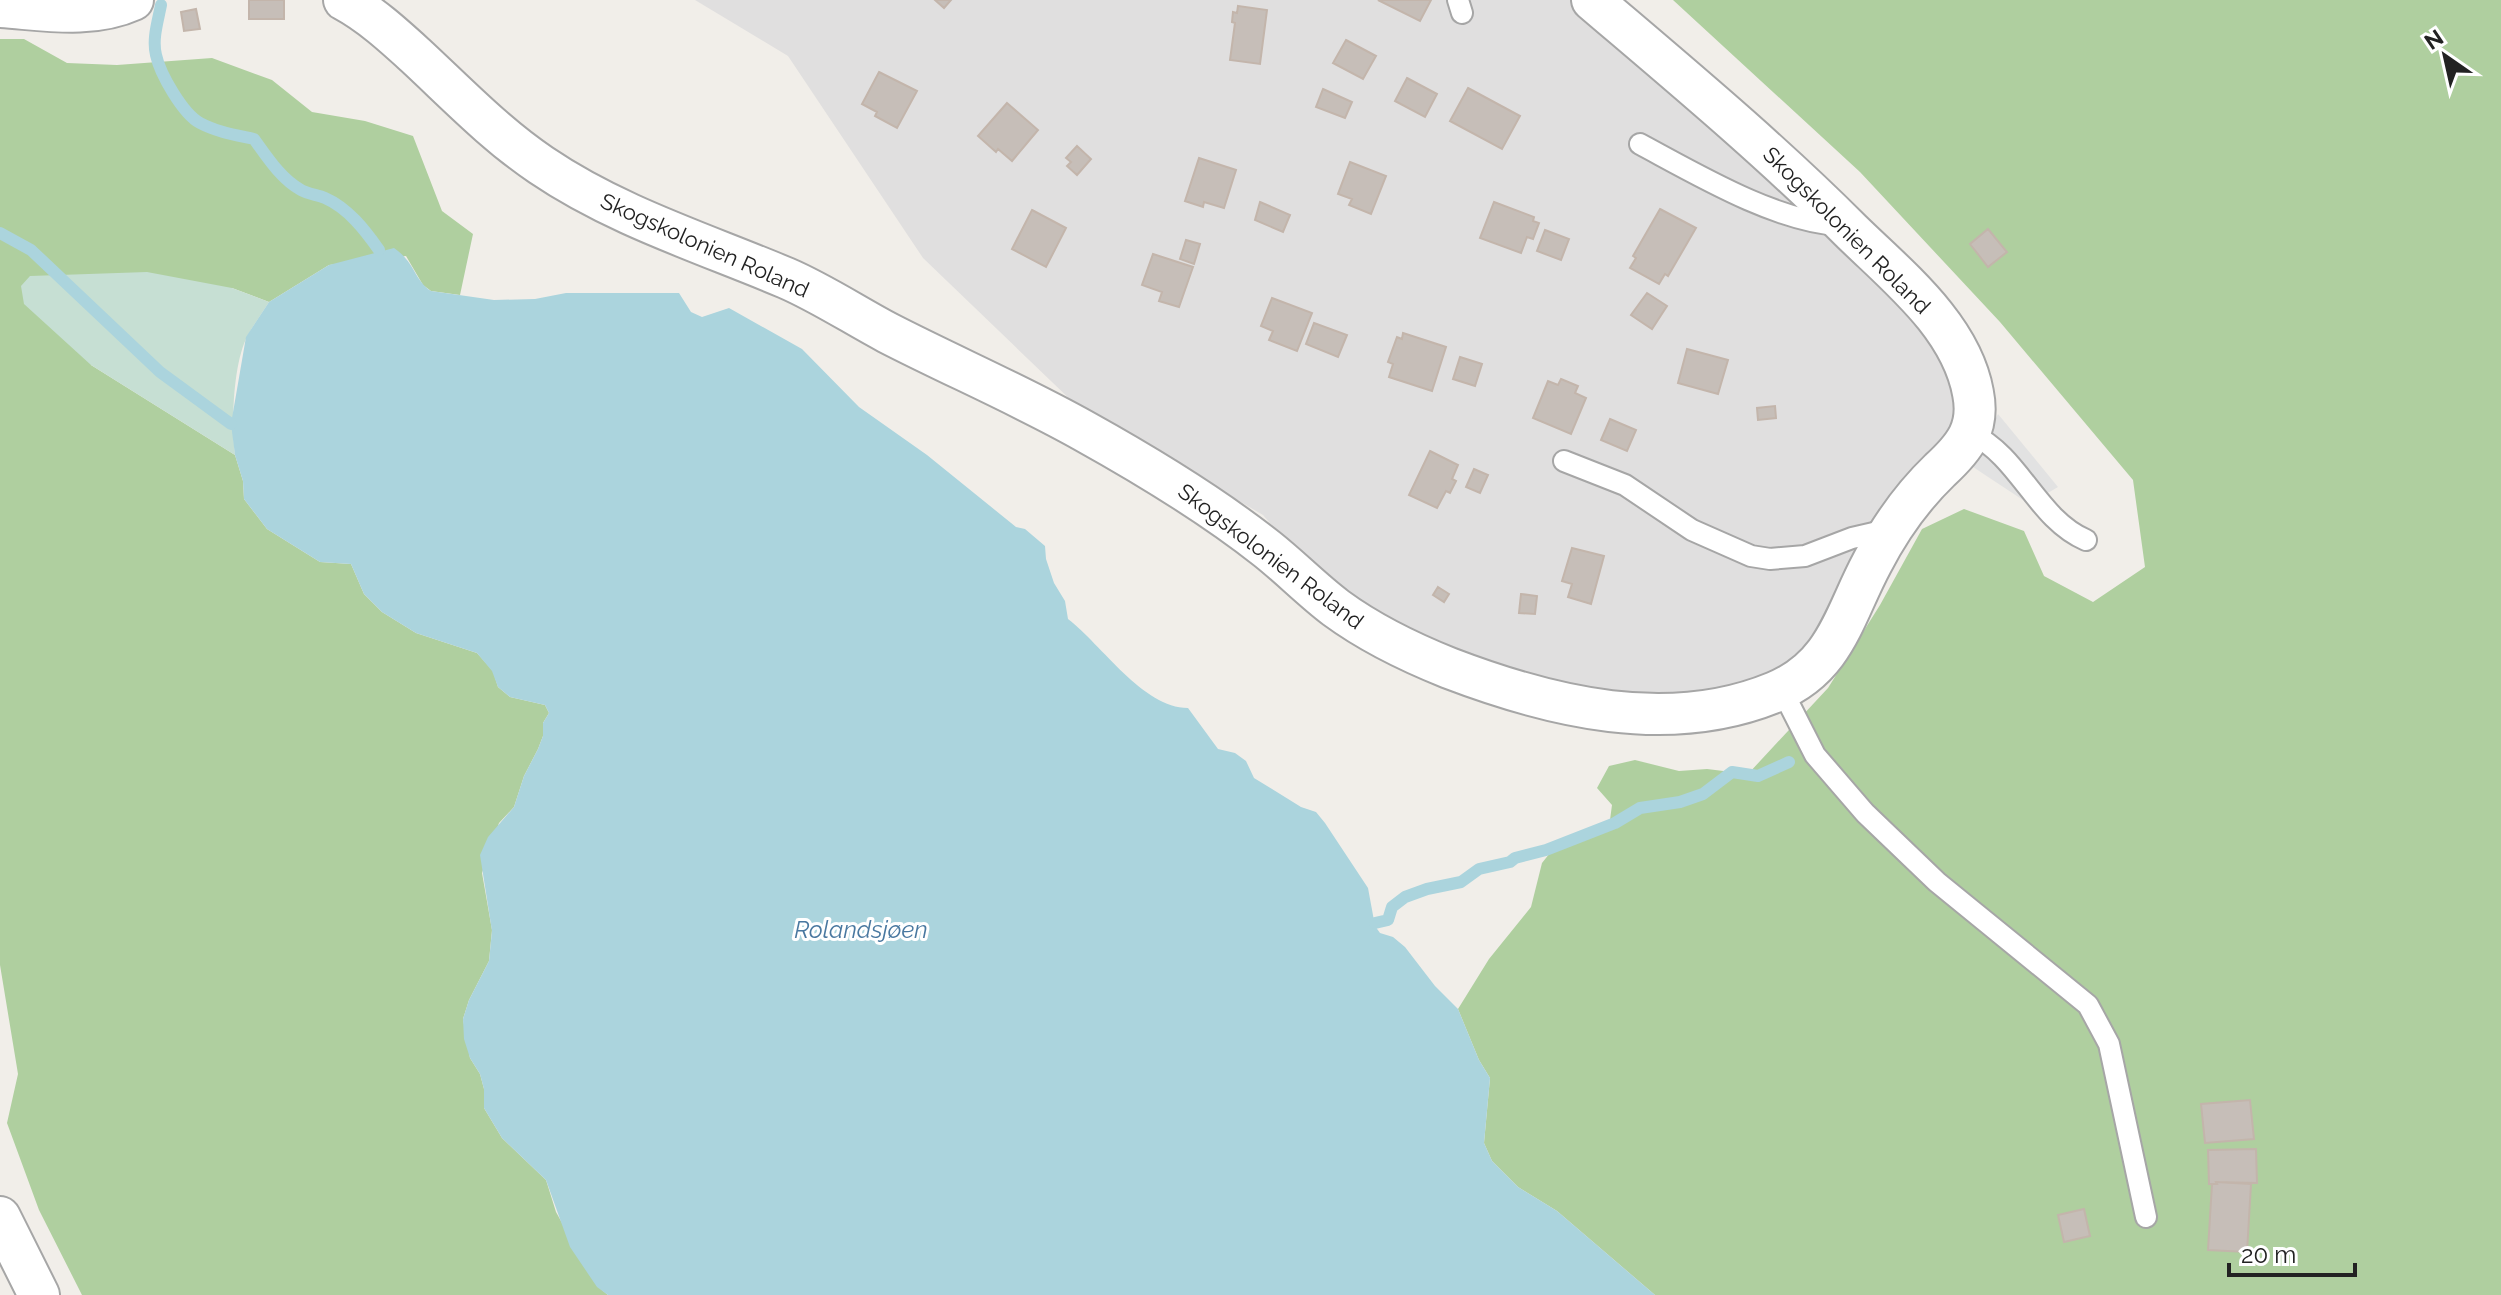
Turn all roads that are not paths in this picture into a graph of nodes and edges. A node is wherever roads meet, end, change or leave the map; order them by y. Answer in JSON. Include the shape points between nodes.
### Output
{"nodes":[{"id":1,"x":133,"y":0,"type":"edge"},
{"id":2,"x":344,"y":0,"type":"edge"},
{"id":3,"x":1592,"y":0,"type":"edge"},
{"id":4,"x":0,"y":7,"type":"edge"},
{"id":5,"x":1640,"y":144,"type":"dead end"},
{"id":6,"x":1846,"y":226,"type":"junction"},
{"id":7,"x":1972,"y":434,"type":"junction"},
{"id":8,"x":1564,"y":461,"type":"dead end"},
{"id":9,"x":1891,"y":529,"type":"junction"},
{"id":10,"x":2086,"y":540,"type":"dead end"},
{"id":11,"x":1782,"y":690,"type":"junction"},
{"id":12,"x":0,"y":1217,"type":"edge"},
{"id":13,"x":2146,"y":1217,"type":"dead end"},
{"id":14,"x":39,"y":1295,"type":"edge"}],
"edges":[{"from":1,"to":4,"type":"street","via":[[100,11]]},
{"from":2,"to":11,"type":"street","name":"Skogskolonien Roland","via":[[389,32],[502,135],[573,185],[651,224],[791,281],[1078,427],[1196,498],[1339,610],[1390,642],[1553,702],[1629,714],[1705,711]]},
{"from":3,"to":6,"type":"street","name":"Skogskolonien Roland","via":[[1783,163]]},
{"from":5,"to":6,"type":"lane","via":[[1769,207],[1805,221]]},
{"from":6,"to":7,"type":"street","name":"Skogskolonien Roland","via":[[1921,299],[1954,346],[1973,390]]},
{"from":7,"to":9,"type":"street","name":"Skogskolonien Roland"},
{"from":7,"to":10,"type":"lane","via":[[1994,447],[2065,528]]},
{"from":8,"to":9,"type":"lane","via":[[1625,485],[1692,530],[1751,556],[1805,556]]},
{"from":9,"to":11,"type":"street","name":"Skogskolonien Roland","via":[[1839,635],[1814,668]]},
{"from":11,"to":13,"type":"lane","via":[[1815,755],[1865,813],[1937,882],[2088,1005],[2109,1044]]},
{"from":12,"to":14,"type":"street"}]}
